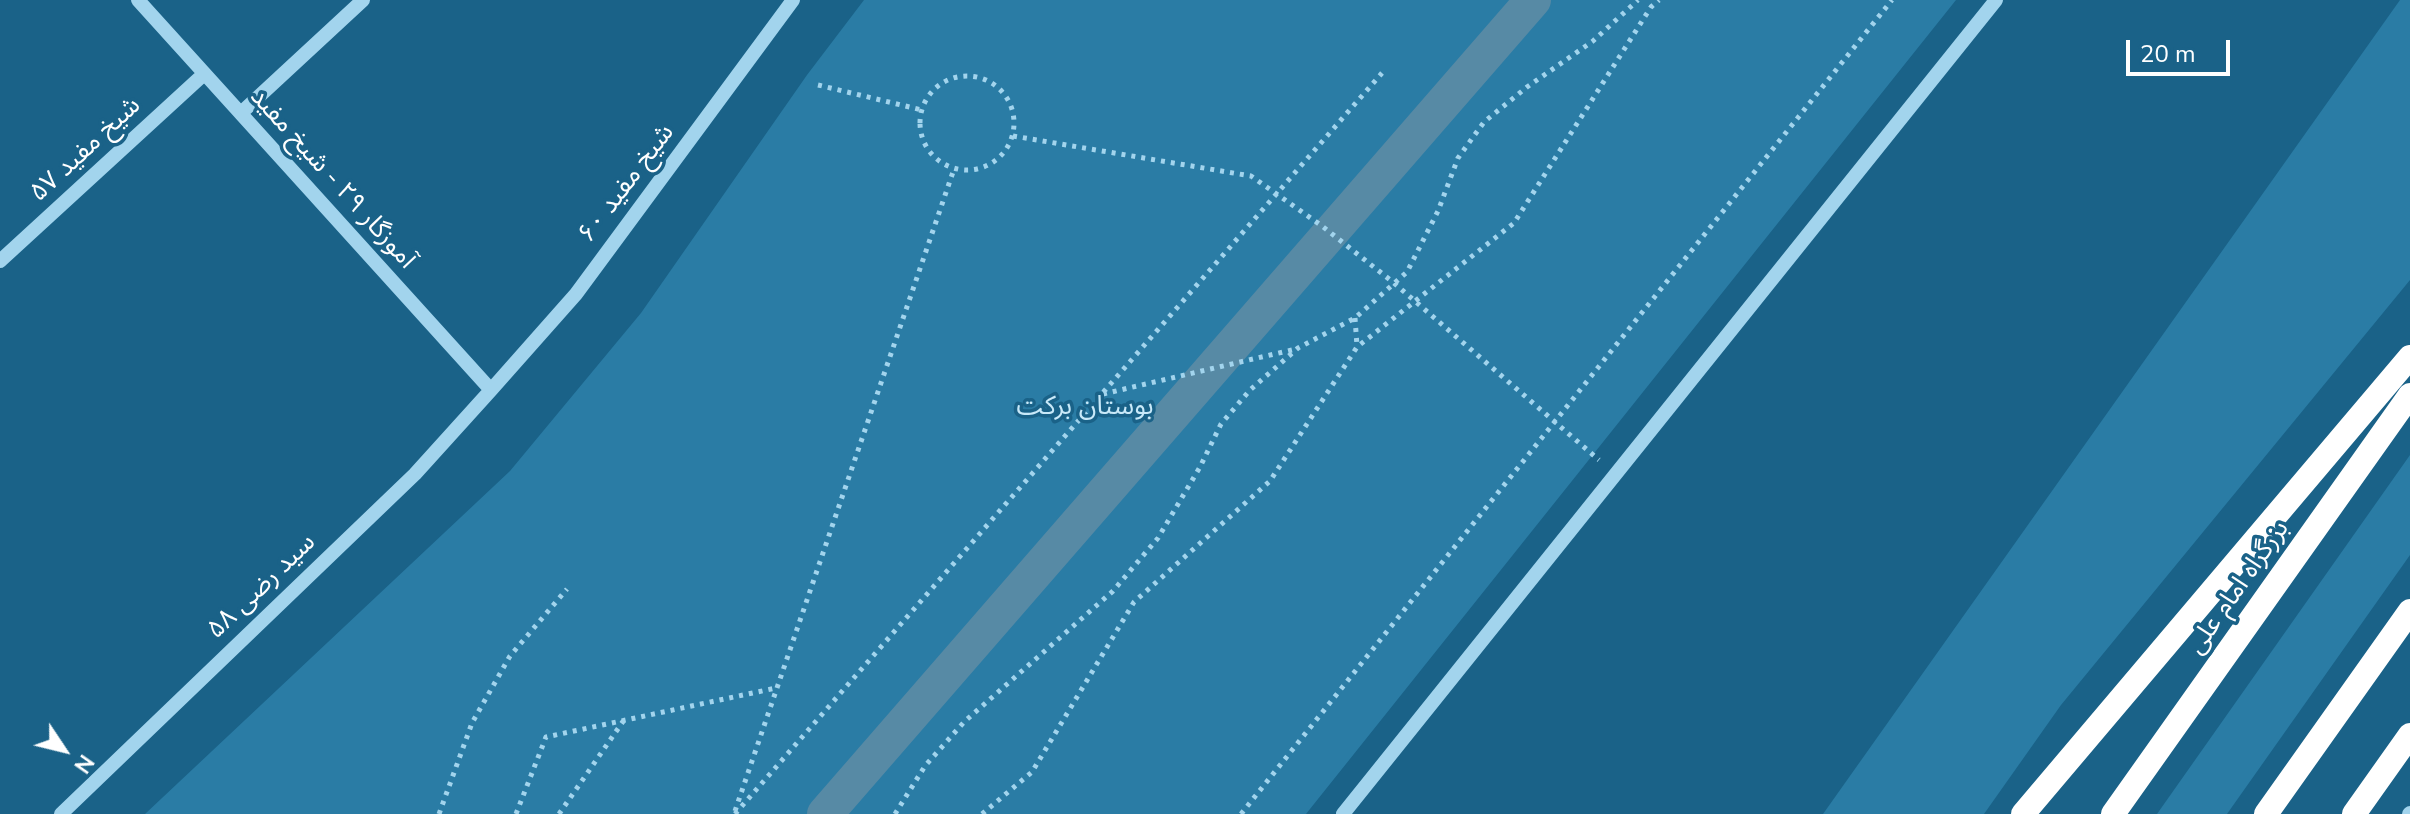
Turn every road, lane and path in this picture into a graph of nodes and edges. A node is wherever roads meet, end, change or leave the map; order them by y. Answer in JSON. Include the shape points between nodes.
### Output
{"nodes":[{"id":1,"x":138,"y":0,"type":"edge"},
{"id":2,"x":363,"y":0,"type":"edge"},
{"id":3,"x":793,"y":0,"type":"edge"},
{"id":4,"x":1641,"y":0,"type":"edge"},
{"id":5,"x":1659,"y":0,"type":"edge"},
{"id":6,"x":1892,"y":0,"type":"edge"},
{"id":7,"x":1996,"y":0,"type":"edge"},
{"id":8,"x":1651,"y":7,"type":"junction"},
{"id":9,"x":1382,"y":73,"type":"dead end"},
{"id":10,"x":204,"y":74,"type":"junction"},
{"id":11,"x":818,"y":85,"type":"dead end"},
{"id":12,"x":922,"y":110,"type":"junction"},
{"id":13,"x":241,"y":113,"type":"junction"},
{"id":14,"x":1013,"y":136,"type":"junction"},
{"id":15,"x":954,"y":169,"type":"junction"},
{"id":16,"x":1277,"y":194,"type":"junction"},
{"id":17,"x":0,"y":261,"type":"edge"},
{"id":18,"x":1394,"y":283,"type":"junction"},
{"id":19,"x":1415,"y":302,"type":"junction"},
{"id":20,"x":1355,"y":318,"type":"junction"},
{"id":21,"x":1357,"y":347,"type":"junction"},
{"id":22,"x":1298,"y":348,"type":"junction"},
{"id":23,"x":2410,"y":357,"type":"edge"},
{"id":24,"x":491,"y":390,"type":"junction"},
{"id":25,"x":1102,"y":394,"type":"junction"},
{"id":26,"x":2410,"y":395,"type":"edge"},
{"id":27,"x":1554,"y":423,"type":"junction"},
{"id":28,"x":1616,"y":474,"type":"junction"},
{"id":29,"x":567,"y":589,"type":"dead end"},
{"id":30,"x":2410,"y":611,"type":"edge"},
{"id":31,"x":777,"y":688,"type":"junction"},
{"id":32,"x":624,"y":720,"type":"junction"},
{"id":33,"x":2410,"y":735,"type":"edge"},
{"id":34,"x":61,"y":814,"type":"edge"},
{"id":35,"x":439,"y":814,"type":"edge"},
{"id":36,"x":516,"y":814,"type":"edge"},
{"id":37,"x":559,"y":814,"type":"edge"},
{"id":38,"x":735,"y":814,"type":"edge"},
{"id":39,"x":895,"y":814,"type":"edge"},
{"id":40,"x":982,"y":814,"type":"edge"},
{"id":41,"x":1241,"y":814,"type":"edge"},
{"id":42,"x":1343,"y":814,"type":"edge"},
{"id":43,"x":2023,"y":814,"type":"edge"},
{"id":44,"x":2113,"y":814,"type":"edge"},
{"id":45,"x":2266,"y":814,"type":"edge"},
{"id":46,"x":2354,"y":814,"type":"edge"}],
"edges":[{"from":1,"to":10,"type":"street","name":"آموزگار ۲۹ - شیخ مفید"},
{"from":2,"to":13,"type":"street"},
{"from":3,"to":24,"type":"street","name":"شیخ مفید ۶۰","via":[[576,294]]},
{"from":4,"to":8,"type":"path"},
{"from":4,"to":18,"type":"path","via":[[1484,122],[1458,158],[1407,272]]},
{"from":5,"to":8,"type":"path"},
{"from":6,"to":27,"type":"path"},
{"from":7,"to":28,"type":"street"},
{"from":8,"to":19,"type":"path","via":[[1514,223]]},
{"from":9,"to":16,"type":"path"},
{"from":10,"to":13,"type":"street","name":"آموزگار ۲۹ - شیخ مفید"},
{"from":10,"to":17,"type":"street","name":"شیخ مفید ۵۷"},
{"from":11,"to":12,"type":"path"},
{"from":12,"to":14,"type":"path","via":[[928,96],[951,78],[981,77],[1004,94],[1014,121]]},
{"from":12,"to":15,"type":"path","via":[[920,125],[930,152]]},
{"from":13,"to":24,"type":"street","name":"آموزگار ۲۹ - شیخ مفید"},
{"from":14,"to":15,"type":"path","via":[[996,160],[983,167]]},
{"from":14,"to":16,"type":"path","via":[[1251,176]]},
{"from":15,"to":31,"type":"path"},
{"from":16,"to":18,"type":"path"},
{"from":16,"to":25,"type":"path"},
{"from":18,"to":19,"type":"path"},
{"from":18,"to":20,"type":"path"},
{"from":19,"to":21,"type":"path"},
{"from":19,"to":27,"type":"path"},
{"from":20,"to":21,"type":"path"},
{"from":20,"to":22,"type":"path"},
{"from":21,"to":40,"type":"path","via":[[1270,481],[1134,602],[1032,772]]},
{"from":22,"to":25,"type":"path"},
{"from":22,"to":39,"type":"path","via":[[1221,424],[1158,538],[1113,591],[964,722],[925,766]]},
{"from":23,"to":43,"type":"highway"},
{"from":24,"to":34,"type":"street","name":"سید رضی ۵۸","via":[[415,474]]},
{"from":25,"to":38,"type":"path"},
{"from":26,"to":44,"type":"highway","name":"بزرگراه امام علی"},
{"from":27,"to":28,"type":"path"},
{"from":27,"to":41,"type":"path"},
{"from":28,"to":42,"type":"street"},
{"from":29,"to":35,"type":"path","via":[[510,656],[472,723]]},
{"from":30,"to":45,"type":"highway"},
{"from":31,"to":32,"type":"path"},
{"from":31,"to":38,"type":"path"},
{"from":32,"to":36,"type":"path","via":[[546,737]]},
{"from":32,"to":37,"type":"path"},
{"from":33,"to":46,"type":"highway"}]}
